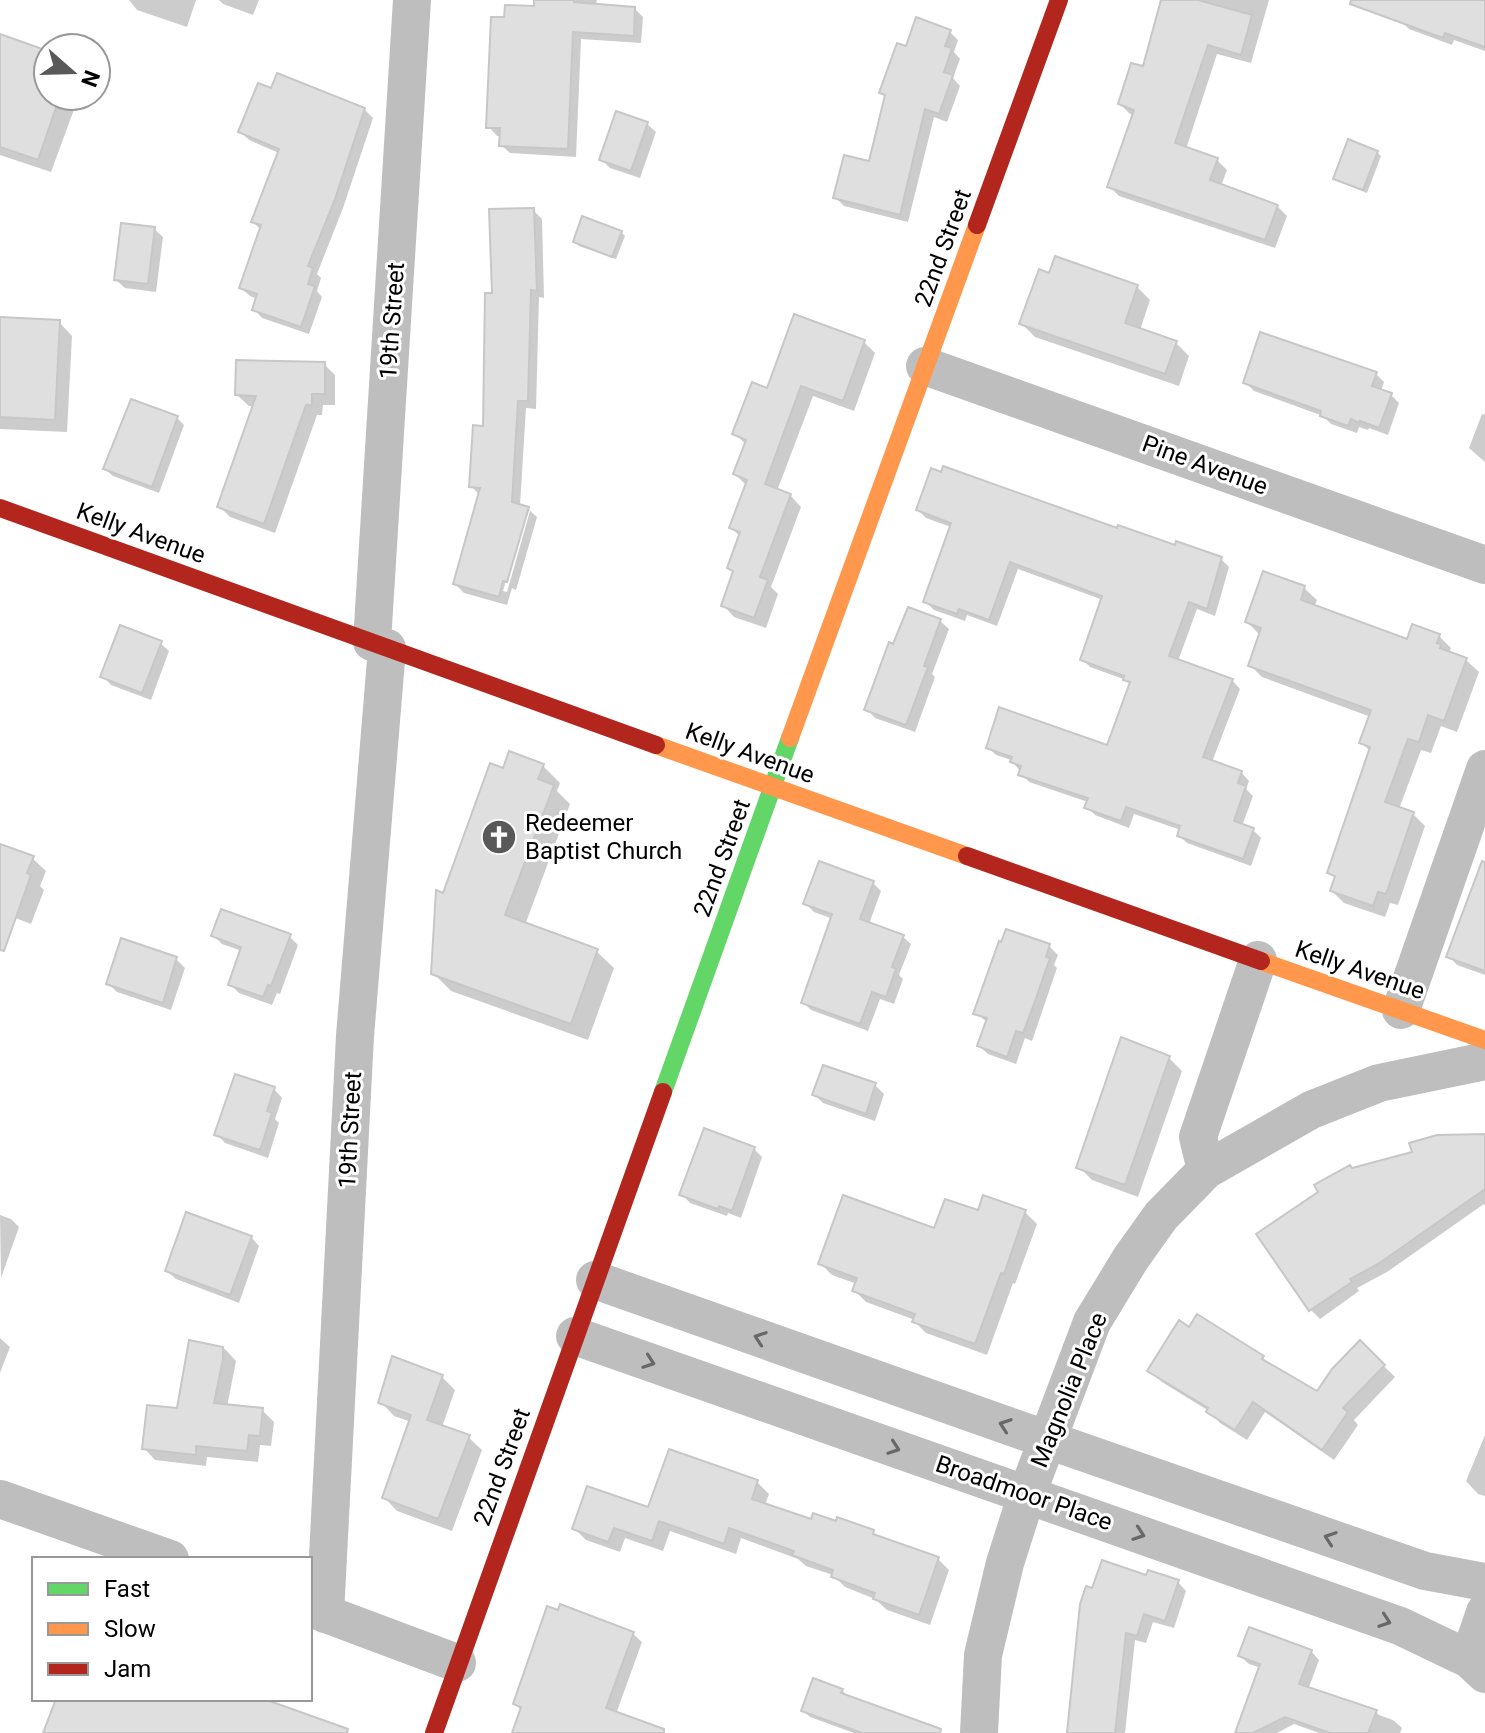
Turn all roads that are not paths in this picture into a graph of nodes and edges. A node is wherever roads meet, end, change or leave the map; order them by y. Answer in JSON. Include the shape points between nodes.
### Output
{"nodes":[{"id":1,"x":412,"y":0,"type":"edge"},
{"id":2,"x":1059,"y":0,"type":"edge"},
{"id":3,"x":925,"y":366,"type":"junction"},
{"id":4,"x":0,"y":508,"type":"edge"},
{"id":5,"x":1485,"y":565,"type":"edge"},
{"id":6,"x":380,"y":645,"type":"junction"},
{"id":7,"x":1485,"y":769,"type":"edge"},
{"id":8,"x":772,"y":787,"type":"junction"},
{"id":9,"x":1258,"y":960,"type":"junction"},
{"id":10,"x":1401,"y":1010,"type":"junction"},
{"id":11,"x":1485,"y":1040,"type":"edge"},
{"id":12,"x":1485,"y":1061,"type":"edge"},
{"id":13,"x":1206,"y":1170,"type":"junction"},
{"id":14,"x":595,"y":1280,"type":"junction"},
{"id":15,"x":575,"y":1336,"type":"junction"},
{"id":16,"x":1048,"y":1440,"type":"junction"},
{"id":17,"x":1027,"y":1494,"type":"junction"},
{"id":18,"x":0,"y":1499,"type":"edge"},
{"id":19,"x":164,"y":1557,"type":"edge"},
{"id":20,"x":1485,"y":1582,"type":"edge"},
{"id":21,"x":317,"y":1611,"type":"edge"},
{"id":22,"x":1485,"y":1612,"type":"edge"},
{"id":23,"x":457,"y":1663,"type":"junction"},
{"id":24,"x":1477,"y":1666,"type":"edge"},
{"id":25,"x":434,"y":1733,"type":"edge"},
{"id":26,"x":979,"y":1733,"type":"edge"}],
"edges":[{"from":1,"to":6,"type":"street","name":"19th Street"},
{"from":2,"to":3,"type":"street","name":"22nd Street"},
{"from":3,"to":5,"type":"street","name":"Pine Avenue"},
{"from":3,"to":8,"type":"street","name":"22nd Street"},
{"from":4,"to":6,"type":"street","name":"Kelly Avenue"},
{"from":6,"to":8,"type":"street","name":"Kelly Avenue"},
{"from":6,"to":21,"type":"street","name":"19th Street"},
{"from":7,"to":10,"type":"street"},
{"from":8,"to":9,"type":"street","name":"Kelly Avenue"},
{"from":8,"to":14,"type":"street","name":"22nd Street"},
{"from":9,"to":10,"type":"street","name":"Kelly Avenue"},
{"from":9,"to":13,"type":"street","via":[[1198,1137]]},
{"from":10,"to":11,"type":"street","name":"Kelly Avenue"},
{"from":12,"to":13,"type":"street","name":"Magnolia Place","via":[[1379,1083],[1311,1110]]},
{"from":13,"to":16,"type":"street","name":"Magnolia Place","via":[[1161,1216],[1092,1322]]},
{"from":14,"to":15,"type":"street","name":"22nd Street"},
{"from":16,"to":14,"type":"street","one_way":true},
{"from":15,"to":17,"type":"street","name":"Broadmoor Place","one_way":true},
{"from":15,"to":23,"type":"street","name":"22nd Street"},
{"from":16,"to":17,"type":"street","name":"Magnolia Place"},
{"from":20,"to":16,"type":"street","one_way":true,"via":[[1425,1571]]},
{"from":17,"to":24,"type":"street","name":"Broadmoor Place","one_way":true,"via":[[1400,1626]]},
{"from":17,"to":26,"type":"street","name":"Magnolia Place","via":[[983,1655]]},
{"from":18,"to":19,"type":"street"},
{"from":21,"to":23,"type":"street"},
{"from":22,"to":24,"type":"street","name":"Broadmoor Place"},
{"from":23,"to":25,"type":"street","name":"22nd Street"}]}
